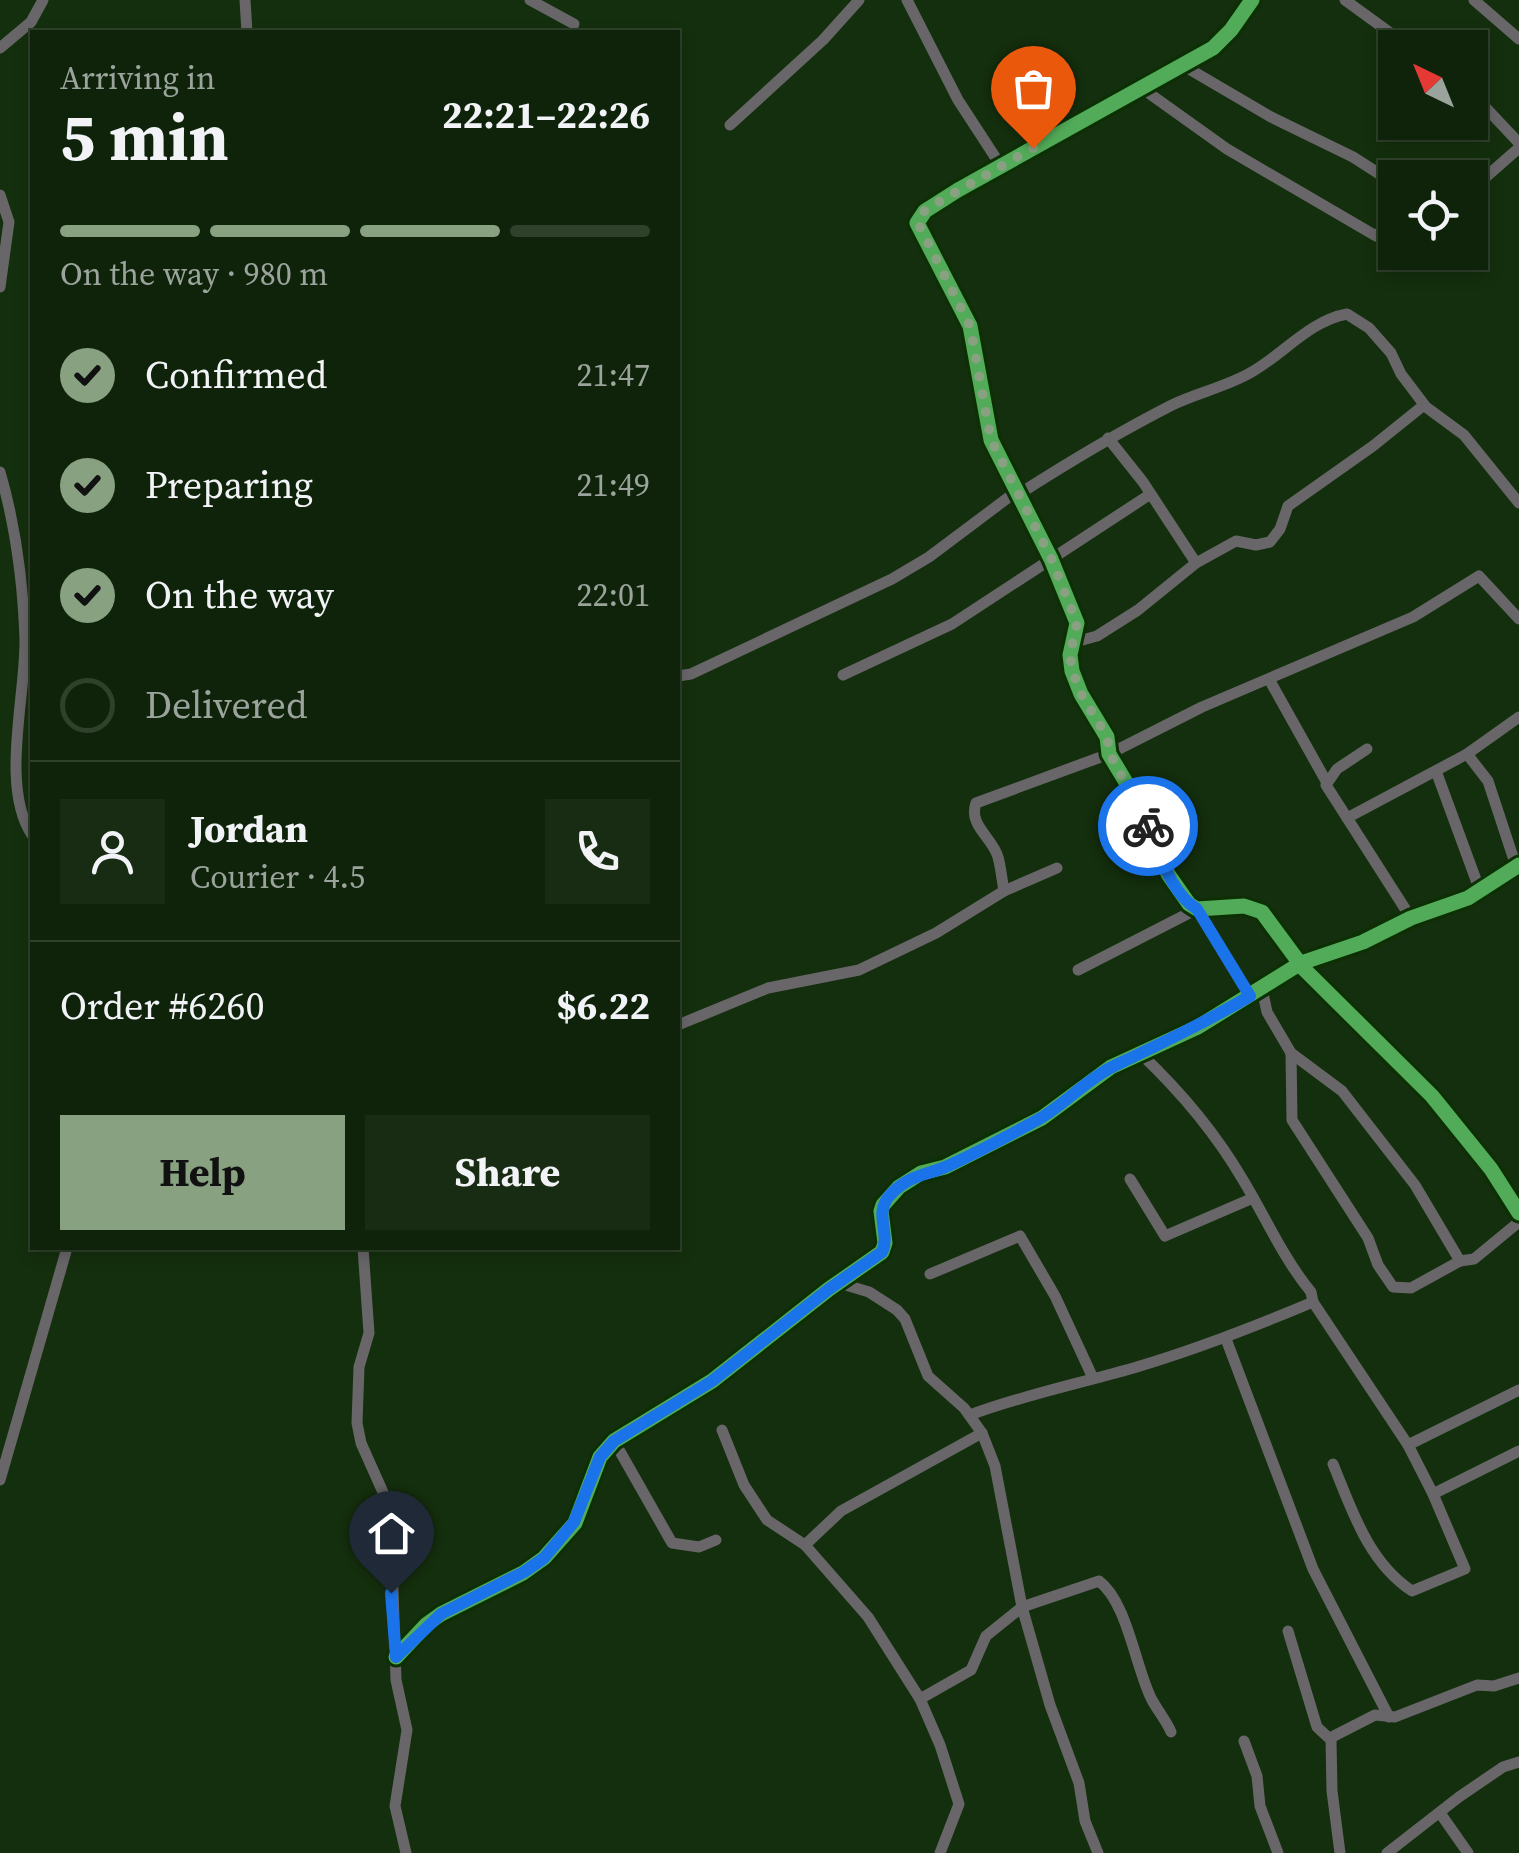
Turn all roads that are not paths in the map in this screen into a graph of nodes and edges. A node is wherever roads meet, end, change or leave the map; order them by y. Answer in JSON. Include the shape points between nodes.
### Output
{"nodes":[{"id":1,"x":43,"y":0,"type":"edge"},
{"id":2,"x":245,"y":0,"type":"edge"},
{"id":3,"x":530,"y":0,"type":"edge"},
{"id":4,"x":860,"y":0,"type":"edge"},
{"id":5,"x":907,"y":0,"type":"edge"},
{"id":6,"x":1252,"y":0,"type":"edge"},
{"id":7,"x":1345,"y":0,"type":"edge"},
{"id":8,"x":1474,"y":0,"type":"edge"},
{"id":9,"x":574,"y":24,"type":"dead end"},
{"id":10,"x":248,"y":30,"type":"edge"},
{"id":11,"x":1386,"y":30,"type":"edge"},
{"id":12,"x":1519,"y":39,"type":"edge"},
{"id":13,"x":0,"y":48,"type":"edge"},
{"id":14,"x":1184,"y":66,"type":"junction"},
{"id":15,"x":1143,"y":90,"type":"junction"},
{"id":16,"x":1488,"y":111,"type":"edge"},
{"id":17,"x":730,"y":125,"type":"dead end"},
{"id":18,"x":1519,"y":146,"type":"edge"},
{"id":19,"x":1001,"y":166,"type":"junction"},
{"id":20,"x":1378,"y":173,"type":"edge"},
{"id":21,"x":1488,"y":174,"type":"edge"},
{"id":22,"x":0,"y":195,"type":"edge"},
{"id":23,"x":1378,"y":234,"type":"edge"},
{"id":24,"x":0,"y":287,"type":"edge"},
{"id":25,"x":1424,"y":405,"type":"junction"},
{"id":26,"x":1108,"y":438,"type":"junction"},
{"id":27,"x":0,"y":472,"type":"edge"},
{"id":28,"x":1018,"y":493,"type":"junction"},
{"id":29,"x":1149,"y":495,"type":"junction"},
{"id":30,"x":1519,"y":503,"type":"edge"},
{"id":31,"x":1051,"y":558,"type":"junction"},
{"id":32,"x":1196,"y":563,"type":"junction"},
{"id":33,"x":1519,"y":619,"type":"edge"},
{"id":34,"x":29,"y":636,"type":"edge"},
{"id":35,"x":1075,"y":642,"type":"junction"},
{"id":36,"x":843,"y":675,"type":"dead end"},
{"id":37,"x":680,"y":676,"type":"edge"},
{"id":38,"x":1270,"y":681,"type":"junction"},
{"id":39,"x":1519,"y":717,"type":"edge"},
{"id":40,"x":1368,"y":748,"type":"dead end"},
{"id":41,"x":1110,"y":754,"type":"junction"},
{"id":42,"x":1467,"y":754,"type":"junction"},
{"id":43,"x":1436,"y":771,"type":"junction"},
{"id":44,"x":1326,"y":781,"type":"junction"},
{"id":45,"x":1347,"y":818,"type":"junction"},
{"id":46,"x":30,"y":832,"type":"edge"},
{"id":47,"x":1057,"y":868,"type":"dead end"},
{"id":48,"x":1518,"y":868,"type":"edge"},
{"id":49,"x":1478,"y":888,"type":"junction"},
{"id":50,"x":1004,"y":892,"type":"junction"},
{"id":51,"x":1197,"y":909,"type":"junction"},
{"id":52,"x":1411,"y":918,"type":"junction"},
{"id":53,"x":1301,"y":963,"type":"junction"},
{"id":54,"x":1078,"y":970,"type":"dead end"},
{"id":55,"x":1256,"y":993,"type":"junction"},
{"id":56,"x":680,"y":1024,"type":"edge"},
{"id":57,"x":1291,"y":1053,"type":"junction"},
{"id":58,"x":1141,"y":1054,"type":"junction"},
{"id":59,"x":1130,"y":1179,"type":"dead end"},
{"id":60,"x":1254,"y":1198,"type":"junction"},
{"id":61,"x":1519,"y":1213,"type":"edge"},
{"id":62,"x":1519,"y":1222,"type":"edge"},
{"id":63,"x":66,"y":1250,"type":"edge"},
{"id":64,"x":363,"y":1250,"type":"edge"},
{"id":65,"x":1460,"y":1260,"type":"junction"},
{"id":66,"x":930,"y":1274,"type":"dead end"},
{"id":67,"x":838,"y":1283,"type":"junction"},
{"id":68,"x":1314,"y":1302,"type":"junction"},
{"id":69,"x":1226,"y":1339,"type":"junction"},
{"id":70,"x":1093,"y":1378,"type":"junction"},
{"id":71,"x":1519,"y":1390,"type":"edge"},
{"id":72,"x":970,"y":1415,"type":"junction"},
{"id":73,"x":722,"y":1430,"type":"dead end"},
{"id":74,"x":982,"y":1434,"type":"junction"},
{"id":75,"x":614,"y":1441,"type":"junction"},
{"id":76,"x":1408,"y":1445,"type":"junction"},
{"id":77,"x":1519,"y":1451,"type":"edge"},
{"id":78,"x":1333,"y":1464,"type":"dead end"},
{"id":79,"x":0,"y":1480,"type":"edge"},
{"id":80,"x":1433,"y":1494,"type":"junction"},
{"id":81,"x":716,"y":1540,"type":"dead end"},
{"id":82,"x":805,"y":1545,"type":"junction"},
{"id":83,"x":1022,"y":1607,"type":"junction"},
{"id":84,"x":1288,"y":1632,"type":"dead end"},
{"id":85,"x":396,"y":1657,"type":"junction"},
{"id":86,"x":1519,"y":1678,"type":"edge"},
{"id":87,"x":920,"y":1699,"type":"junction"},
{"id":88,"x":1389,"y":1717,"type":"junction"},
{"id":89,"x":1172,"y":1732,"type":"dead end"},
{"id":90,"x":1330,"y":1738,"type":"junction"},
{"id":91,"x":1244,"y":1742,"type":"dead end"},
{"id":92,"x":1519,"y":1762,"type":"edge"},
{"id":93,"x":1440,"y":1813,"type":"junction"},
{"id":94,"x":406,"y":1853,"type":"edge"},
{"id":95,"x":940,"y":1853,"type":"edge"},
{"id":96,"x":1098,"y":1853,"type":"edge"},
{"id":97,"x":1278,"y":1853,"type":"edge"},
{"id":98,"x":1340,"y":1853,"type":"edge"},
{"id":99,"x":1387,"y":1853,"type":"edge"},
{"id":100,"x":1468,"y":1853,"type":"edge"}],
"edges":[{"from":1,"to":13,"type":"street","via":[[31,22]]},
{"from":2,"to":10,"type":"street"},
{"from":3,"to":9,"type":"street"},
{"from":4,"to":17,"type":"street"},
{"from":5,"to":19,"type":"street"},
{"from":6,"to":14,"type":"street","via":[[1232,30]]},
{"from":7,"to":11,"type":"street"},
{"from":8,"to":12,"type":"street"},
{"from":14,"to":15,"type":"street"},
{"from":14,"to":20,"type":"street"},
{"from":15,"to":19,"type":"street"},
{"from":15,"to":23,"type":"street","via":[[1227,149]]},
{"from":16,"to":18,"type":"street"},
{"from":18,"to":21,"type":"street"},
{"from":19,"to":28,"type":"street","via":[[925,210],[918,223],[970,326],[991,440]]},
{"from":22,"to":24,"type":"street","via":[[9,222]]},
{"from":25,"to":26,"type":"street","via":[[1380,341],[1348,314],[1331,317],[1252,372]]},
{"from":25,"to":30,"type":"street","via":[[1464,434]]},
{"from":25,"to":32,"type":"street","via":[[1288,506],[1270,542],[1236,541]]},
{"from":26,"to":28,"type":"street"},
{"from":26,"to":29,"type":"street"},
{"from":27,"to":34,"type":"street","via":[[14,520]]},
{"from":28,"to":31,"type":"street"},
{"from":28,"to":37,"type":"street","via":[[892,578]]},
{"from":29,"to":31,"type":"street"},
{"from":29,"to":32,"type":"street"},
{"from":31,"to":35,"type":"street","via":[[1077,623]]},
{"from":31,"to":36,"type":"street","via":[[952,624]]},
{"from":32,"to":35,"type":"street","via":[[1138,610],[1098,636]]},
{"from":33,"to":38,"type":"street","via":[[1480,576],[1412,617]]},
{"from":34,"to":46,"type":"street","via":[[18,800]]},
{"from":35,"to":41,"type":"street","via":[[1072,670]]},
{"from":38,"to":41,"type":"street"},
{"from":38,"to":44,"type":"street"},
{"from":39,"to":42,"type":"street"},
{"from":40,"to":44,"type":"street"},
{"from":41,"to":50,"type":"street","via":[[976,803],[972,810],[997,852]]},
{"from":41,"to":51,"type":"street","via":[[1168,874]]},
{"from":42,"to":43,"type":"street"},
{"from":42,"to":48,"type":"street","via":[[1488,780]]},
{"from":43,"to":45,"type":"street"},
{"from":43,"to":49,"type":"street"},
{"from":44,"to":45,"type":"street"},
{"from":45,"to":52,"type":"street"},
{"from":47,"to":50,"type":"street"},
{"from":48,"to":49,"type":"street"},
{"from":49,"to":52,"type":"street","via":[[1468,898]]},
{"from":50,"to":56,"type":"street","via":[[860,970],[768,988]]},
{"from":51,"to":53,"type":"street","via":[[1255,908]]},
{"from":51,"to":54,"type":"street"},
{"from":51,"to":55,"type":"street"},
{"from":52,"to":53,"type":"street"},
{"from":53,"to":55,"type":"street"},
{"from":53,"to":61,"type":"street","via":[[1432,1096]]},
{"from":55,"to":57,"type":"street"},
{"from":55,"to":58,"type":"street"},
{"from":57,"to":65,"type":"street","via":[[1342,1091],[1414,1185]]},
{"from":57,"to":65,"type":"street","via":[[1292,1120],[1393,1287],[1411,1288]]},
{"from":58,"to":60,"type":"street","via":[[1206,1122]]},
{"from":58,"to":67,"type":"street","via":[[1111,1067],[1042,1118],[899,1187],[881,1211],[884,1250]]},
{"from":59,"to":60,"type":"street","via":[[1165,1236]]},
{"from":60,"to":68,"type":"street"},
{"from":62,"to":65,"type":"street","via":[[1474,1260]]},
{"from":63,"to":79,"type":"street"},
{"from":64,"to":85,"type":"street","via":[[369,1334],[356,1423],[384,1490]]},
{"from":66,"to":70,"type":"street","via":[[1020,1236]]},
{"from":67,"to":72,"type":"street","via":[[897,1310],[928,1376]]},
{"from":67,"to":75,"type":"street","via":[[712,1381]]},
{"from":68,"to":69,"type":"street"},
{"from":68,"to":76,"type":"street"},
{"from":69,"to":70,"type":"street"},
{"from":69,"to":88,"type":"street","via":[[1313,1569]]},
{"from":70,"to":72,"type":"street"},
{"from":71,"to":76,"type":"street"},
{"from":72,"to":74,"type":"street"},
{"from":73,"to":82,"type":"street","via":[[744,1485],[768,1520]]},
{"from":74,"to":82,"type":"street","via":[[841,1511]]},
{"from":74,"to":83,"type":"street","via":[[995,1466]]},
{"from":75,"to":81,"type":"street","via":[[672,1542],[699,1547]]},
{"from":75,"to":85,"type":"street","via":[[600,1457],[574,1522],[544,1558],[441,1614]]},
{"from":76,"to":80,"type":"street"},
{"from":77,"to":80,"type":"street"},
{"from":78,"to":80,"type":"street","via":[[1366,1544],[1412,1591],[1465,1569]]},
{"from":82,"to":87,"type":"street","via":[[868,1618]]},
{"from":83,"to":87,"type":"street","via":[[986,1636],[971,1670]]},
{"from":83,"to":89,"type":"street","via":[[1092,1580],[1103,1582]]},
{"from":83,"to":96,"type":"street"},
{"from":84,"to":90,"type":"street","via":[[1317,1727]]},
{"from":85,"to":94,"type":"street","via":[[407,1730],[396,1806]]},
{"from":86,"to":88,"type":"street","via":[[1477,1685]]},
{"from":87,"to":95,"type":"street","via":[[958,1804]]},
{"from":88,"to":90,"type":"street","via":[[1375,1715]]},
{"from":90,"to":98,"type":"street"},
{"from":91,"to":97,"type":"street"},
{"from":92,"to":93,"type":"street"},
{"from":93,"to":99,"type":"street"},
{"from":93,"to":100,"type":"street"}]}
